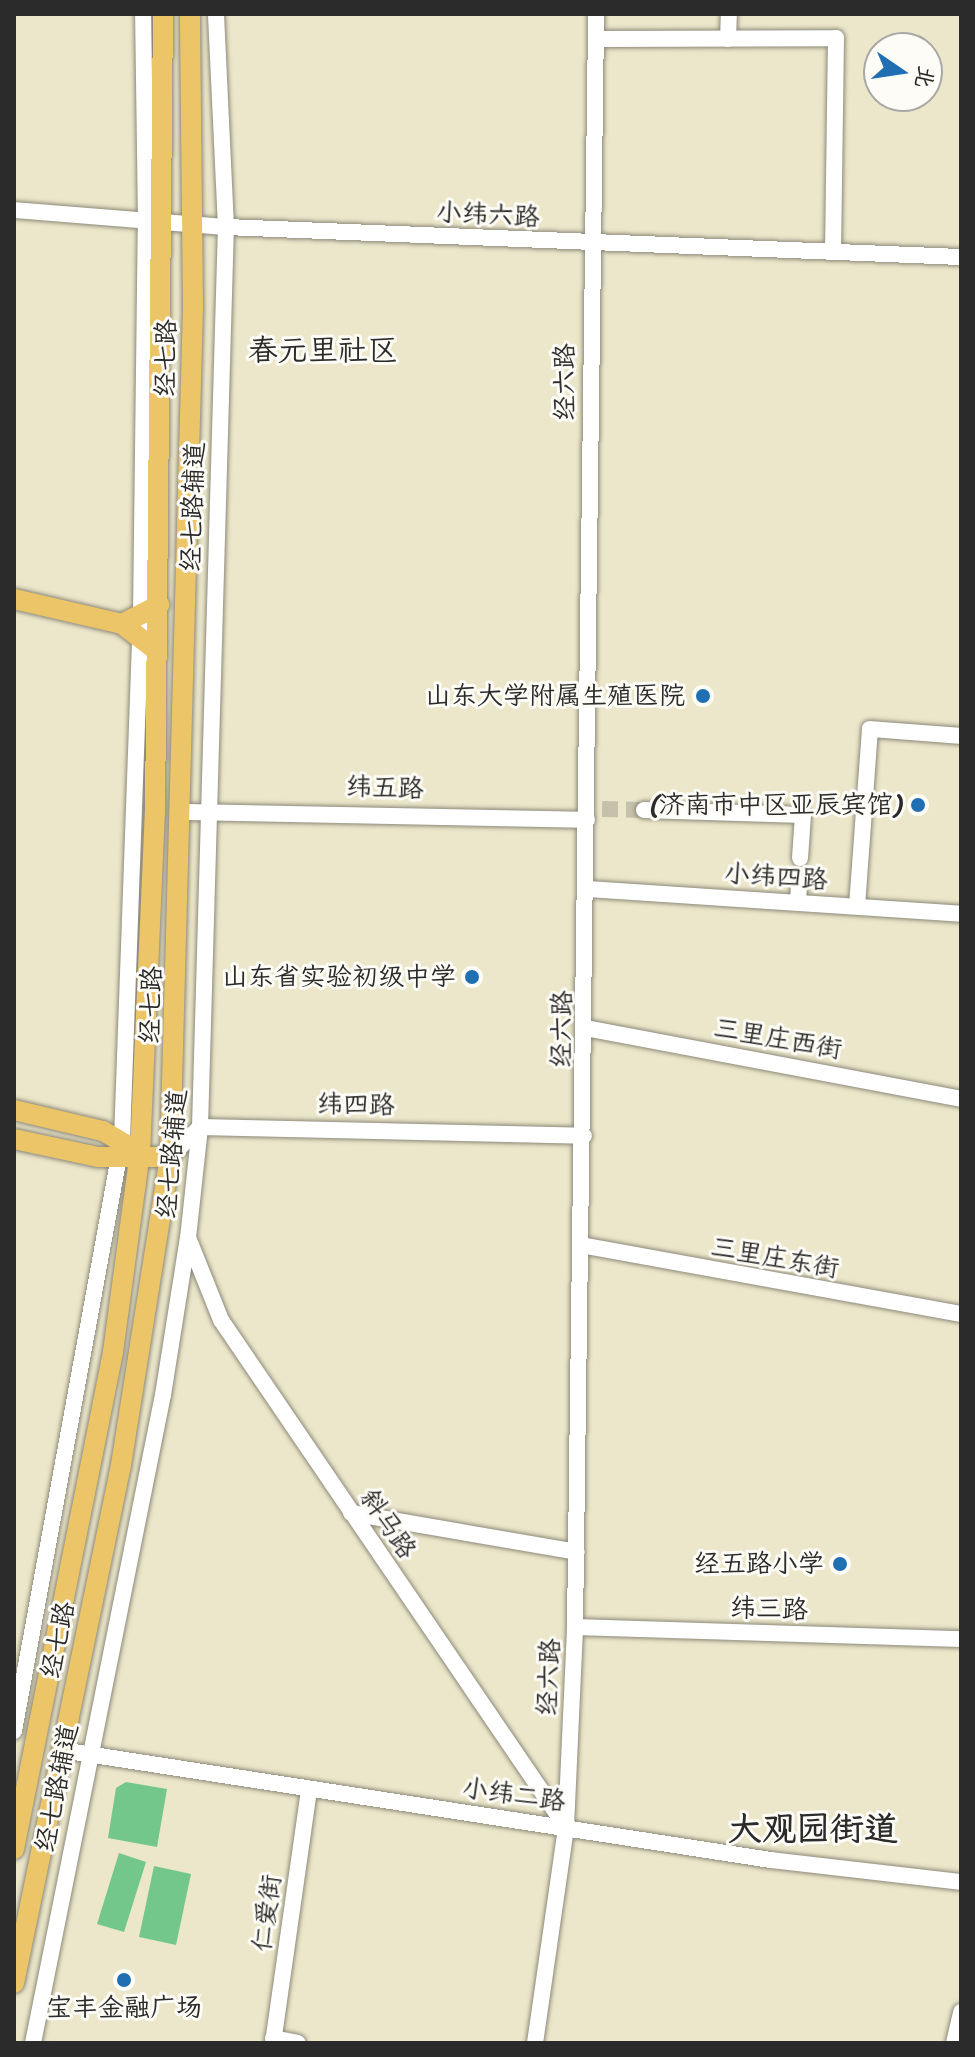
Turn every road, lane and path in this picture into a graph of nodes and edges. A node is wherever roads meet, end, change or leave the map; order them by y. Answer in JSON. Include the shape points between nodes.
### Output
{"nodes":[{"id":1,"x":143,"y":14,"type":"edge"},
{"id":2,"x":163,"y":14,"type":"edge"},
{"id":3,"x":190,"y":14,"type":"edge"},
{"id":4,"x":216,"y":14,"type":"edge"},
{"id":5,"x":596,"y":14,"type":"edge"},
{"id":6,"x":729,"y":14,"type":"edge"},
{"id":7,"x":596,"y":39,"type":"junction"},
{"id":8,"x":728,"y":39,"type":"junction"},
{"id":9,"x":14,"y":210,"type":"edge"},
{"id":10,"x":155,"y":223,"type":"junction"},
{"id":11,"x":194,"y":225,"type":"junction"},
{"id":12,"x":226,"y":227,"type":"junction"},
{"id":13,"x":592,"y":244,"type":"junction"},
{"id":14,"x":833,"y":252,"type":"junction"},
{"id":15,"x":961,"y":257,"type":"edge"},
{"id":16,"x":14,"y":599,"type":"edge"},
{"id":17,"x":150,"y":610,"type":"junction"},
{"id":18,"x":122,"y":624,"type":"junction"},
{"id":19,"x":139,"y":638,"type":"junction"},
{"id":20,"x":157,"y":651,"type":"junction"},
{"id":21,"x":961,"y":736,"type":"edge"},
{"id":22,"x":644,"y":810,"type":"tunnel mouth"},
{"id":23,"x":183,"y":812,"type":"junction"},
{"id":24,"x":209,"y":812,"type":"junction"},
{"id":25,"x":592,"y":812,"type":"junction"},
{"id":26,"x":800,"y":858,"type":"tunnel mouth"},
{"id":27,"x":799,"y":884,"type":"tunnel mouth"},
{"id":28,"x":588,"y":889,"type":"junction"},
{"id":29,"x":798,"y":903,"type":"junction"},
{"id":30,"x":857,"y":906,"type":"junction"},
{"id":31,"x":961,"y":914,"type":"edge"},
{"id":32,"x":586,"y":1028,"type":"junction"},
{"id":33,"x":961,"y":1099,"type":"edge"},
{"id":34,"x":14,"y":1110,"type":"edge"},
{"id":35,"x":200,"y":1127,"type":"junction"},
{"id":36,"x":584,"y":1136,"type":"junction"},
{"id":37,"x":14,"y":1139,"type":"edge"},
{"id":38,"x":127,"y":1150,"type":"junction"},
{"id":39,"x":170,"y":1157,"type":"junction"},
{"id":40,"x":188,"y":1238,"type":"junction"},
{"id":41,"x":581,"y":1245,"type":"junction"},
{"id":42,"x":961,"y":1314,"type":"edge"},
{"id":43,"x":351,"y":1513,"type":"junction"},
{"id":44,"x":577,"y":1552,"type":"junction"},
{"id":45,"x":575,"y":1627,"type":"junction"},
{"id":46,"x":961,"y":1639,"type":"edge"},
{"id":47,"x":14,"y":1731,"type":"edge"},
{"id":48,"x":61,"y":1750,"type":"junction"},
{"id":49,"x":88,"y":1752,"type":"junction"},
{"id":50,"x":14,"y":1758,"type":"edge"},
{"id":51,"x":27,"y":1781,"type":"junction"},
{"id":52,"x":309,"y":1790,"type":"junction"},
{"id":53,"x":566,"y":1827,"type":"junction"},
{"id":54,"x":14,"y":1849,"type":"edge"},
{"id":55,"x":961,"y":1882,"type":"edge"},
{"id":56,"x":14,"y":1983,"type":"edge"},
{"id":57,"x":961,"y":2012,"type":"edge"},
{"id":58,"x":273,"y":2041,"type":"edge"},
{"id":59,"x":33,"y":2043,"type":"edge"},
{"id":60,"x":298,"y":2043,"type":"edge"},
{"id":61,"x":535,"y":2043,"type":"edge"},
{"id":62,"x":954,"y":2043,"type":"edge"}],
"edges":[{"from":1,"to":10,"type":"street"},
{"from":2,"to":10,"type":"main road","name":"经七路"},
{"from":3,"to":11,"type":"main road","name":"经七路"},
{"from":4,"to":12,"type":"street","name":"经七路辅道"},
{"from":5,"to":7,"type":"street","name":"经六路"},
{"from":6,"to":8,"type":"street"},
{"from":7,"to":8,"type":"street"},
{"from":7,"to":13,"type":"street","name":"经六路"},
{"from":8,"to":14,"type":"street","via":[[836,38]]},
{"from":9,"to":10,"type":"street","name":"小纬六路"},
{"from":10,"to":11,"type":"street","name":"小纬六路"},
{"from":10,"to":17,"type":"main road","name":"经七路"},
{"from":11,"to":12,"type":"street","name":"小纬六路"},
{"from":11,"to":23,"type":"main road","name":"经七路"},
{"from":12,"to":13,"type":"street","name":"小纬六路"},
{"from":12,"to":24,"type":"street","name":"经七路辅道"},
{"from":13,"to":14,"type":"street","name":"小纬六路"},
{"from":13,"to":25,"type":"street","name":"经六路"},
{"from":14,"to":15,"type":"street","name":"小纬六路"},
{"from":16,"to":18,"type":"main road"},
{"from":17,"to":18,"type":"main road"},
{"from":17,"to":19,"type":"street","name":"经七路辅道"},
{"from":17,"to":20,"type":"main road","name":"经七路"},
{"from":18,"to":19,"type":"main road"},
{"from":19,"to":20,"type":"main road"},
{"from":19,"to":38,"type":"street","name":"经七路辅道"},
{"from":20,"to":38,"type":"main road","name":"经七路"},
{"from":21,"to":30,"type":"street","via":[[870,729]]},
{"from":22,"to":26,"type":"street","via":[[803,815]]},
{"from":23,"to":24,"type":"street","name":"纬五路"},
{"from":23,"to":39,"type":"main road","name":"经七路"},
{"from":24,"to":25,"type":"street","name":"纬五路"},
{"from":24,"to":35,"type":"street","name":"经七路辅道"},
{"from":25,"to":28,"type":"street","name":"经六路"},
{"from":27,"to":29,"type":"street"},
{"from":28,"to":29,"type":"street","name":"小纬四路"},
{"from":28,"to":32,"type":"street","name":"经六路"},
{"from":29,"to":30,"type":"street","name":"小纬四路"},
{"from":30,"to":31,"type":"street","name":"小纬四路"},
{"from":32,"to":33,"type":"street","name":"三里庄西街"},
{"from":32,"to":36,"type":"street","name":"经六路"},
{"from":34,"to":38,"type":"main road"},
{"from":35,"to":36,"type":"street","name":"纬四路"},
{"from":35,"to":39,"type":"street"},
{"from":35,"to":40,"type":"street","name":"经七路辅道"},
{"from":36,"to":41,"type":"street","name":"经六路"},
{"from":37,"to":38,"type":"main road"},
{"from":38,"to":39,"type":"main road"},
{"from":38,"to":47,"type":"street","name":"经七路辅道"},
{"from":38,"to":51,"type":"main road","name":"经七路","via":[[113,1352]]},
{"from":39,"to":48,"type":"main road","name":"经七路","via":[[121,1465]]},
{"from":40,"to":43,"type":"street","name":"斜马路","via":[[221,1320]]},
{"from":40,"to":49,"type":"street","name":"经七路辅道","via":[[163,1395]]},
{"from":41,"to":42,"type":"street","name":"三里庄东街"},
{"from":41,"to":44,"type":"street","name":"经六路"},
{"from":43,"to":44,"type":"street"},
{"from":43,"to":53,"type":"street","name":"斜马路"},
{"from":44,"to":45,"type":"street","name":"经六路"},
{"from":45,"to":46,"type":"street","name":"纬三路"},
{"from":45,"to":53,"type":"street","name":"经六路"},
{"from":48,"to":49,"type":"street","name":"小纬二路"},
{"from":48,"to":56,"type":"main road","name":"经七路"},
{"from":49,"to":52,"type":"street","name":"小纬二路"},
{"from":49,"to":59,"type":"street","name":"经七路辅道"},
{"from":50,"to":51,"type":"main road"},
{"from":51,"to":54,"type":"main road","name":"经七路"},
{"from":52,"to":53,"type":"street","name":"小纬二路"},
{"from":52,"to":58,"type":"street","name":"仁爱街"},
{"from":53,"to":55,"type":"street","name":"小纬二路","via":[[771,1860]]},
{"from":53,"to":61,"type":"street","name":"经六路"},
{"from":57,"to":62,"type":"street"},
{"from":58,"to":60,"type":"street"}]}
